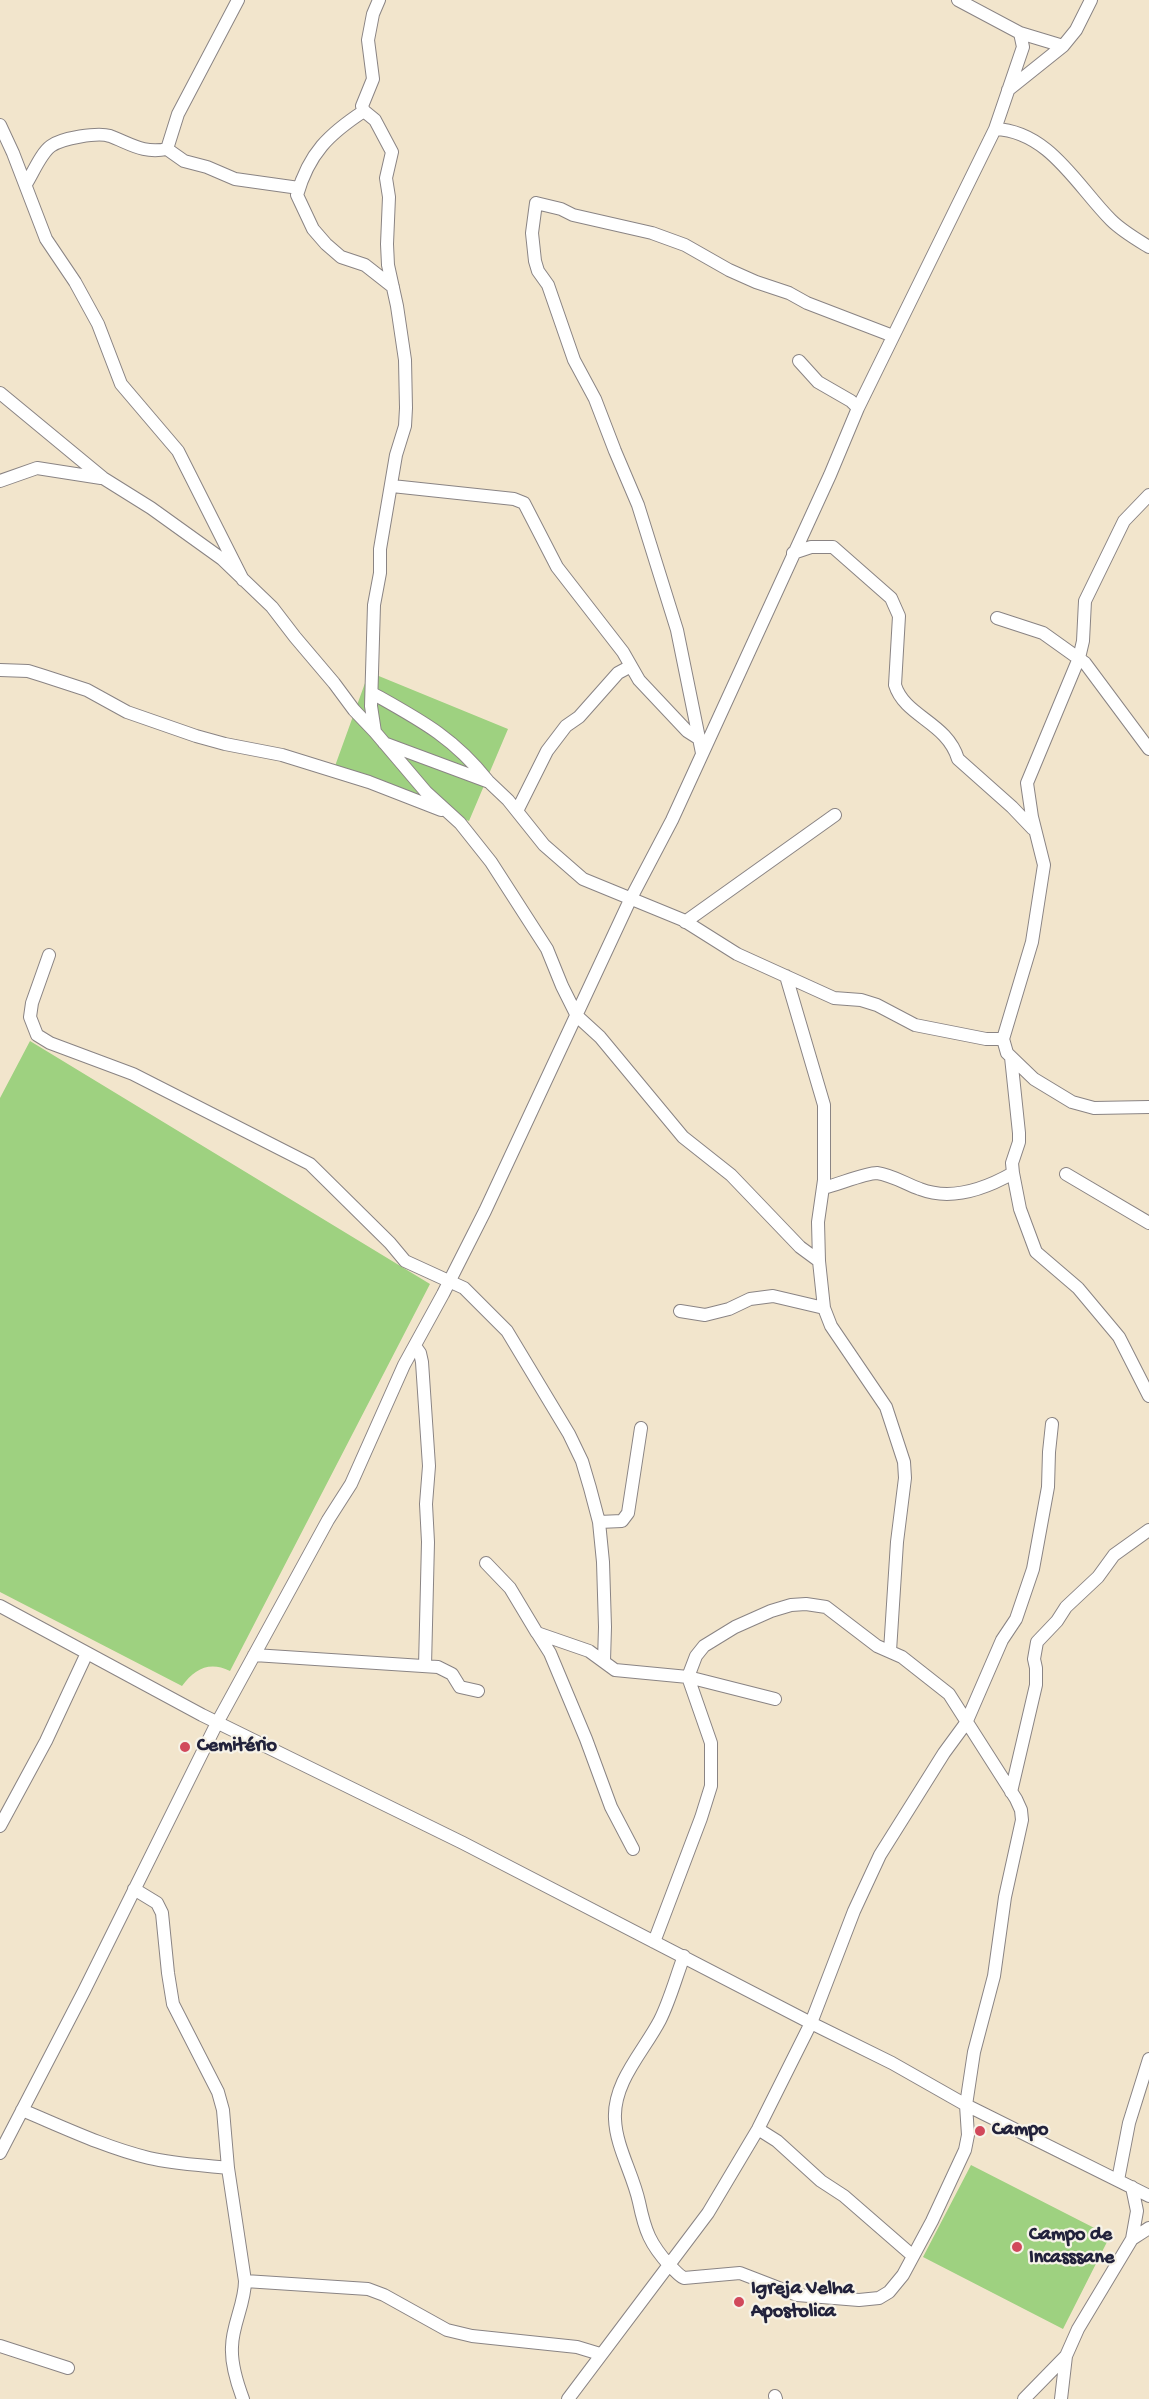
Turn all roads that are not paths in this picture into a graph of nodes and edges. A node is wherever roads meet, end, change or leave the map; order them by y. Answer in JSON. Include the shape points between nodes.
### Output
{"nodes":[{"id":1,"x":238,"y":0,"type":"edge"},
{"id":2,"x":379,"y":0,"type":"edge"},
{"id":3,"x":958,"y":0,"type":"edge"},
{"id":4,"x":1091,"y":0,"type":"edge"},
{"id":5,"x":1020,"y":33,"type":"junction"},
{"id":6,"x":1063,"y":46,"type":"junction"},
{"id":7,"x":1008,"y":90,"type":"junction"},
{"id":8,"x":364,"y":111,"type":"junction"},
{"id":9,"x":0,"y":125,"type":"edge"},
{"id":10,"x":995,"y":129,"type":"junction"},
{"id":11,"x":167,"y":149,"type":"junction"},
{"id":12,"x":26,"y":184,"type":"junction"},
{"id":13,"x":299,"y":188,"type":"junction"},
{"id":14,"x":1149,"y":247,"type":"edge"},
{"id":15,"x":393,"y":287,"type":"junction"},
{"id":16,"x":893,"y":336,"type":"junction"},
{"id":17,"x":799,"y":361,"type":"dead end"},
{"id":18,"x":0,"y":393,"type":"edge"},
{"id":19,"x":858,"y":408,"type":"junction"},
{"id":20,"x":103,"y":478,"type":"junction"},
{"id":21,"x":0,"y":481,"type":"edge"},
{"id":22,"x":392,"y":486,"type":"junction"},
{"id":23,"x":1149,"y":495,"type":"edge"},
{"id":24,"x":801,"y":535,"type":"junction"},
{"id":25,"x":811,"y":547,"type":"junction"},
{"id":26,"x":793,"y":553,"type":"junction"},
{"id":27,"x":243,"y":580,"type":"junction"},
{"id":28,"x":997,"y":618,"type":"dead end"},
{"id":29,"x":1079,"y":658,"type":"junction"},
{"id":30,"x":631,"y":666,"type":"junction"},
{"id":31,"x":0,"y":670,"type":"edge"},
{"id":32,"x":372,"y":693,"type":"junction"},
{"id":33,"x":375,"y":732,"type":"junction"},
{"id":34,"x":698,"y":738,"type":"junction"},
{"id":35,"x":384,"y":743,"type":"junction"},
{"id":36,"x":1149,"y":749,"type":"edge"},
{"id":37,"x":702,"y":753,"type":"junction"},
{"id":38,"x":489,"y":782,"type":"junction"},
{"id":39,"x":445,"y":811,"type":"junction"},
{"id":40,"x":517,"y":811,"type":"junction"},
{"id":41,"x":835,"y":815,"type":"dead end"},
{"id":42,"x":1035,"y":830,"type":"junction"},
{"id":43,"x":630,"y":900,"type":"junction"},
{"id":44,"x":685,"y":922,"type":"junction"},
{"id":45,"x":49,"y":955,"type":"dead end"},
{"id":46,"x":786,"y":976,"type":"junction"},
{"id":47,"x":578,"y":1016,"type":"junction"},
{"id":48,"x":1003,"y":1039,"type":"junction"},
{"id":49,"x":1011,"y":1057,"type":"junction"},
{"id":50,"x":1149,"y":1107,"type":"edge"},
{"id":51,"x":1013,"y":1173,"type":"junction"},
{"id":52,"x":1066,"y":1174,"type":"dead end"},
{"id":53,"x":823,"y":1188,"type":"junction"},
{"id":54,"x":1149,"y":1222,"type":"edge"},
{"id":55,"x":819,"y":1261,"type":"junction"},
{"id":56,"x":450,"y":1280,"type":"junction"},
{"id":57,"x":824,"y":1308,"type":"junction"},
{"id":58,"x":680,"y":1311,"type":"dead end"},
{"id":59,"x":415,"y":1346,"type":"junction"},
{"id":60,"x":1149,"y":1396,"type":"edge"},
{"id":61,"x":1052,"y":1424,"type":"dead end"},
{"id":62,"x":641,"y":1428,"type":"dead end"},
{"id":63,"x":598,"y":1522,"type":"junction"},
{"id":64,"x":1149,"y":1530,"type":"edge"},
{"id":65,"x":486,"y":1563,"type":"dead end"},
{"id":66,"x":0,"y":1606,"type":"edge"},
{"id":67,"x":537,"y":1632,"type":"junction"},
{"id":68,"x":890,"y":1651,"type":"junction"},
{"id":69,"x":87,"y":1653,"type":"junction"},
{"id":70,"x":254,"y":1655,"type":"junction"},
{"id":71,"x":604,"y":1661,"type":"junction"},
{"id":72,"x":425,"y":1666,"type":"junction"},
{"id":73,"x":688,"y":1677,"type":"junction"},
{"id":74,"x":478,"y":1691,"type":"dead end"},
{"id":75,"x":775,"y":1699,"type":"dead end"},
{"id":76,"x":217,"y":1723,"type":"junction"},
{"id":77,"x":966,"y":1723,"type":"junction"},
{"id":78,"x":1011,"y":1792,"type":"junction"},
{"id":79,"x":0,"y":1826,"type":"edge"},
{"id":80,"x":633,"y":1849,"type":"dead end"},
{"id":81,"x":135,"y":1889,"type":"junction"},
{"id":82,"x":654,"y":1942,"type":"junction"},
{"id":83,"x":684,"y":1956,"type":"junction"},
{"id":84,"x":811,"y":2024,"type":"junction"},
{"id":85,"x":1149,"y":2059,"type":"edge"},
{"id":86,"x":966,"y":2105,"type":"junction"},
{"id":87,"x":22,"y":2110,"type":"junction"},
{"id":88,"x":758,"y":2129,"type":"junction"},
{"id":89,"x":2,"y":2146,"type":"edge"},
{"id":90,"x":228,"y":2168,"type":"junction"},
{"id":91,"x":1118,"y":2180,"type":"junction"},
{"id":92,"x":1132,"y":2187,"type":"junction"},
{"id":93,"x":1149,"y":2196,"type":"edge"},
{"id":94,"x":1149,"y":2228,"type":"edge"},
{"id":95,"x":1132,"y":2239,"type":"junction"},
{"id":96,"x":913,"y":2256,"type":"junction"},
{"id":97,"x":669,"y":2264,"type":"junction"},
{"id":98,"x":245,"y":2281,"type":"junction"},
{"id":99,"x":0,"y":2346,"type":"edge"},
{"id":100,"x":600,"y":2354,"type":"junction"},
{"id":101,"x":1066,"y":2356,"type":"junction"},
{"id":102,"x":68,"y":2368,"type":"dead end"},
{"id":103,"x":243,"y":2399,"type":"edge"},
{"id":104,"x":568,"y":2399,"type":"edge"},
{"id":105,"x":1024,"y":2399,"type":"edge"},
{"id":106,"x":1061,"y":2399,"type":"edge"}],
"edges":[{"from":1,"to":11,"type":"street","via":[[178,114]]},
{"from":2,"to":8,"type":"street","via":[[368,40],[373,78],[362,106]]},
{"from":3,"to":5,"type":"street"},
{"from":4,"to":6,"type":"street"},
{"from":5,"to":6,"type":"street"},
{"from":5,"to":7,"type":"street","via":[[1023,47]]},
{"from":6,"to":7,"type":"street"},
{"from":7,"to":10,"type":"street"},
{"from":8,"to":13,"type":"street","via":[[336,129],[322,145]]},
{"from":8,"to":15,"type":"street","via":[[375,120],[392,152],[386,177],[388,265]]},
{"from":9,"to":12,"type":"street"},
{"from":10,"to":14,"type":"street","via":[[1026,136],[1054,156],[1113,222]]},
{"from":10,"to":16,"type":"street"},
{"from":11,"to":12,"type":"street","via":[[153,152],[98,133],[80,136],[52,145]]},
{"from":11,"to":13,"type":"street","via":[[184,161],[235,178]]},
{"from":12,"to":27,"type":"street","via":[[46,239],[98,324],[121,384],[178,451]]},
{"from":13,"to":15,"type":"street","via":[[302,209],[326,244],[341,257],[365,265]]},
{"from":15,"to":22,"type":"street","via":[[405,360],[406,408]]},
{"from":16,"to":19,"type":"street"},
{"from":16,"to":34,"type":"street","via":[[756,282],[685,245],[536,203],[532,233],[538,271],[548,285],[574,360],[595,399],[638,505],[677,630]]},
{"from":17,"to":19,"type":"street","via":[[818,382]]},
{"from":18,"to":20,"type":"street"},
{"from":19,"to":24,"type":"street"},
{"from":20,"to":21,"type":"street","via":[[37,468]]},
{"from":20,"to":27,"type":"street","via":[[200,542]]},
{"from":22,"to":30,"type":"street","via":[[524,503],[557,567]]},
{"from":22,"to":32,"type":"street","via":[[374,605]]},
{"from":23,"to":29,"type":"street","via":[[1124,521],[1085,601]]},
{"from":24,"to":25,"type":"street"},
{"from":24,"to":26,"type":"street"},
{"from":25,"to":26,"type":"street"},
{"from":25,"to":42,"type":"street","via":[[833,547],[891,598],[899,615],[895,685],[898,696],[937,727],[958,759]]},
{"from":26,"to":37,"type":"street"},
{"from":27,"to":33,"type":"street","via":[[283,619]]},
{"from":28,"to":29,"type":"street","via":[[1043,633]]},
{"from":29,"to":36,"type":"street"},
{"from":29,"to":42,"type":"street","via":[[1027,783]]},
{"from":30,"to":34,"type":"street","via":[[639,680]]},
{"from":30,"to":40,"type":"street","via":[[618,673],[566,726],[547,751]]},
{"from":31,"to":39,"type":"street","via":[[45,675],[87,690],[127,712],[196,736],[316,765]]},
{"from":32,"to":33,"type":"street"},
{"from":32,"to":38,"type":"street","via":[[439,732]]},
{"from":33,"to":35,"type":"street"},
{"from":34,"to":37,"type":"street"},
{"from":35,"to":38,"type":"street"},
{"from":35,"to":39,"type":"street"},
{"from":37,"to":43,"type":"street"},
{"from":38,"to":40,"type":"street"},
{"from":39,"to":47,"type":"street","via":[[460,823],[517,901],[547,949]]},
{"from":40,"to":43,"type":"street","via":[[544,845],[584,879]]},
{"from":41,"to":44,"type":"street"},
{"from":42,"to":48,"type":"street","via":[[1044,865],[1042,883],[1032,942]]},
{"from":43,"to":44,"type":"street"},
{"from":43,"to":47,"type":"street"},
{"from":44,"to":46,"type":"street","via":[[736,954]]},
{"from":45,"to":56,"type":"street","via":[[32,1003],[30,1017],[37,1035],[133,1074],[310,1164],[405,1261]]},
{"from":46,"to":48,"type":"street","via":[[834,998],[877,1005],[915,1025],[976,1038]]},
{"from":46,"to":53,"type":"street","via":[[824,1105]]},
{"from":47,"to":55,"type":"street","via":[[683,1137],[731,1175],[800,1247]]},
{"from":47,"to":56,"type":"street"},
{"from":48,"to":49,"type":"street"},
{"from":49,"to":50,"type":"street","via":[[1034,1079],[1083,1106]]},
{"from":49,"to":51,"type":"street","via":[[1019,1133]]},
{"from":51,"to":53,"type":"street","via":[[994,1184],[946,1195],[935,1195],[885,1174],[873,1173]]},
{"from":51,"to":60,"type":"street","via":[[1020,1209],[1036,1252],[1078,1288],[1119,1337]]},
{"from":52,"to":54,"type":"street"},
{"from":53,"to":55,"type":"street","via":[[818,1222]]},
{"from":55,"to":57,"type":"street"},
{"from":56,"to":59,"type":"street"},
{"from":56,"to":63,"type":"street","via":[[491,1313],[530,1368],[582,1461]]},
{"from":57,"to":58,"type":"street","via":[[773,1296],[750,1299],[705,1315]]},
{"from":57,"to":68,"type":"street","via":[[836,1334],[886,1407],[904,1462]]},
{"from":59,"to":70,"type":"street","via":[[351,1484]]},
{"from":59,"to":72,"type":"street","via":[[422,1362],[429,1466]]},
{"from":61,"to":77,"type":"street","via":[[1048,1487],[1033,1569],[1016,1619],[1002,1640]]},
{"from":62,"to":63,"type":"street","via":[[628,1513],[622,1521]]},
{"from":63,"to":71,"type":"street"},
{"from":64,"to":78,"type":"street","via":[[1114,1555],[1037,1642],[1036,1685]]},
{"from":65,"to":67,"type":"street","via":[[510,1588]]},
{"from":66,"to":69,"type":"street"},
{"from":67,"to":71,"type":"street","via":[[589,1651]]},
{"from":67,"to":80,"type":"street","via":[[586,1738],[611,1808]]},
{"from":68,"to":73,"type":"street","via":[[877,1646],[826,1607],[791,1605],[717,1637],[696,1656]]},
{"from":68,"to":77,"type":"street","via":[[949,1694]]},
{"from":69,"to":76,"type":"street"},
{"from":69,"to":79,"type":"street"},
{"from":70,"to":72,"type":"street"},
{"from":70,"to":76,"type":"street"},
{"from":71,"to":73,"type":"street","via":[[615,1670]]},
{"from":72,"to":74,"type":"street","via":[[446,1670],[460,1687]]},
{"from":73,"to":75,"type":"street"},
{"from":73,"to":82,"type":"street","via":[[711,1743],[711,1786]]},
{"from":76,"to":81,"type":"street"},
{"from":76,"to":82,"type":"street","via":[[463,1842]]},
{"from":77,"to":78,"type":"street"},
{"from":77,"to":84,"type":"street","via":[[880,1855]]},
{"from":78,"to":86,"type":"street","via":[[1022,1820]]},
{"from":81,"to":87,"type":"street"},
{"from":81,"to":90,"type":"street","via":[[157,1903],[162,1913],[173,2004],[218,2092]]},
{"from":82,"to":83,"type":"street"},
{"from":83,"to":84,"type":"street"},
{"from":83,"to":97,"type":"street","via":[[660,2020],[637,2054],[625,2081],[614,2116],[647,2235],[656,2252]]},
{"from":84,"to":86,"type":"street"},
{"from":84,"to":88,"type":"street"},
{"from":85,"to":91,"type":"street","via":[[1128,2123]]},
{"from":86,"to":91,"type":"street"},
{"from":86,"to":96,"type":"street","via":[[965,2150]]},
{"from":87,"to":89,"type":"street"},
{"from":87,"to":90,"type":"street","via":[[72,2133],[148,2158]]},
{"from":88,"to":96,"type":"street"},
{"from":88,"to":97,"type":"street","via":[[708,2213]]},
{"from":90,"to":98,"type":"street"},
{"from":91,"to":92,"type":"street"},
{"from":92,"to":93,"type":"street"},
{"from":92,"to":95,"type":"street","via":[[1137,2211]]},
{"from":94,"to":95,"type":"street"},
{"from":95,"to":101,"type":"street"},
{"from":96,"to":97,"type":"street","via":[[889,2292],[879,2298],[859,2300],[797,2295],[740,2273],[689,2279]]},
{"from":97,"to":100,"type":"street"},
{"from":98,"to":100,"type":"street","via":[[368,2289],[447,2330],[577,2346]]},
{"from":98,"to":103,"type":"street","via":[[232,2346]]},
{"from":99,"to":102,"type":"street"},
{"from":100,"to":104,"type":"street"},
{"from":101,"to":105,"type":"street"},
{"from":101,"to":106,"type":"street"}]}
